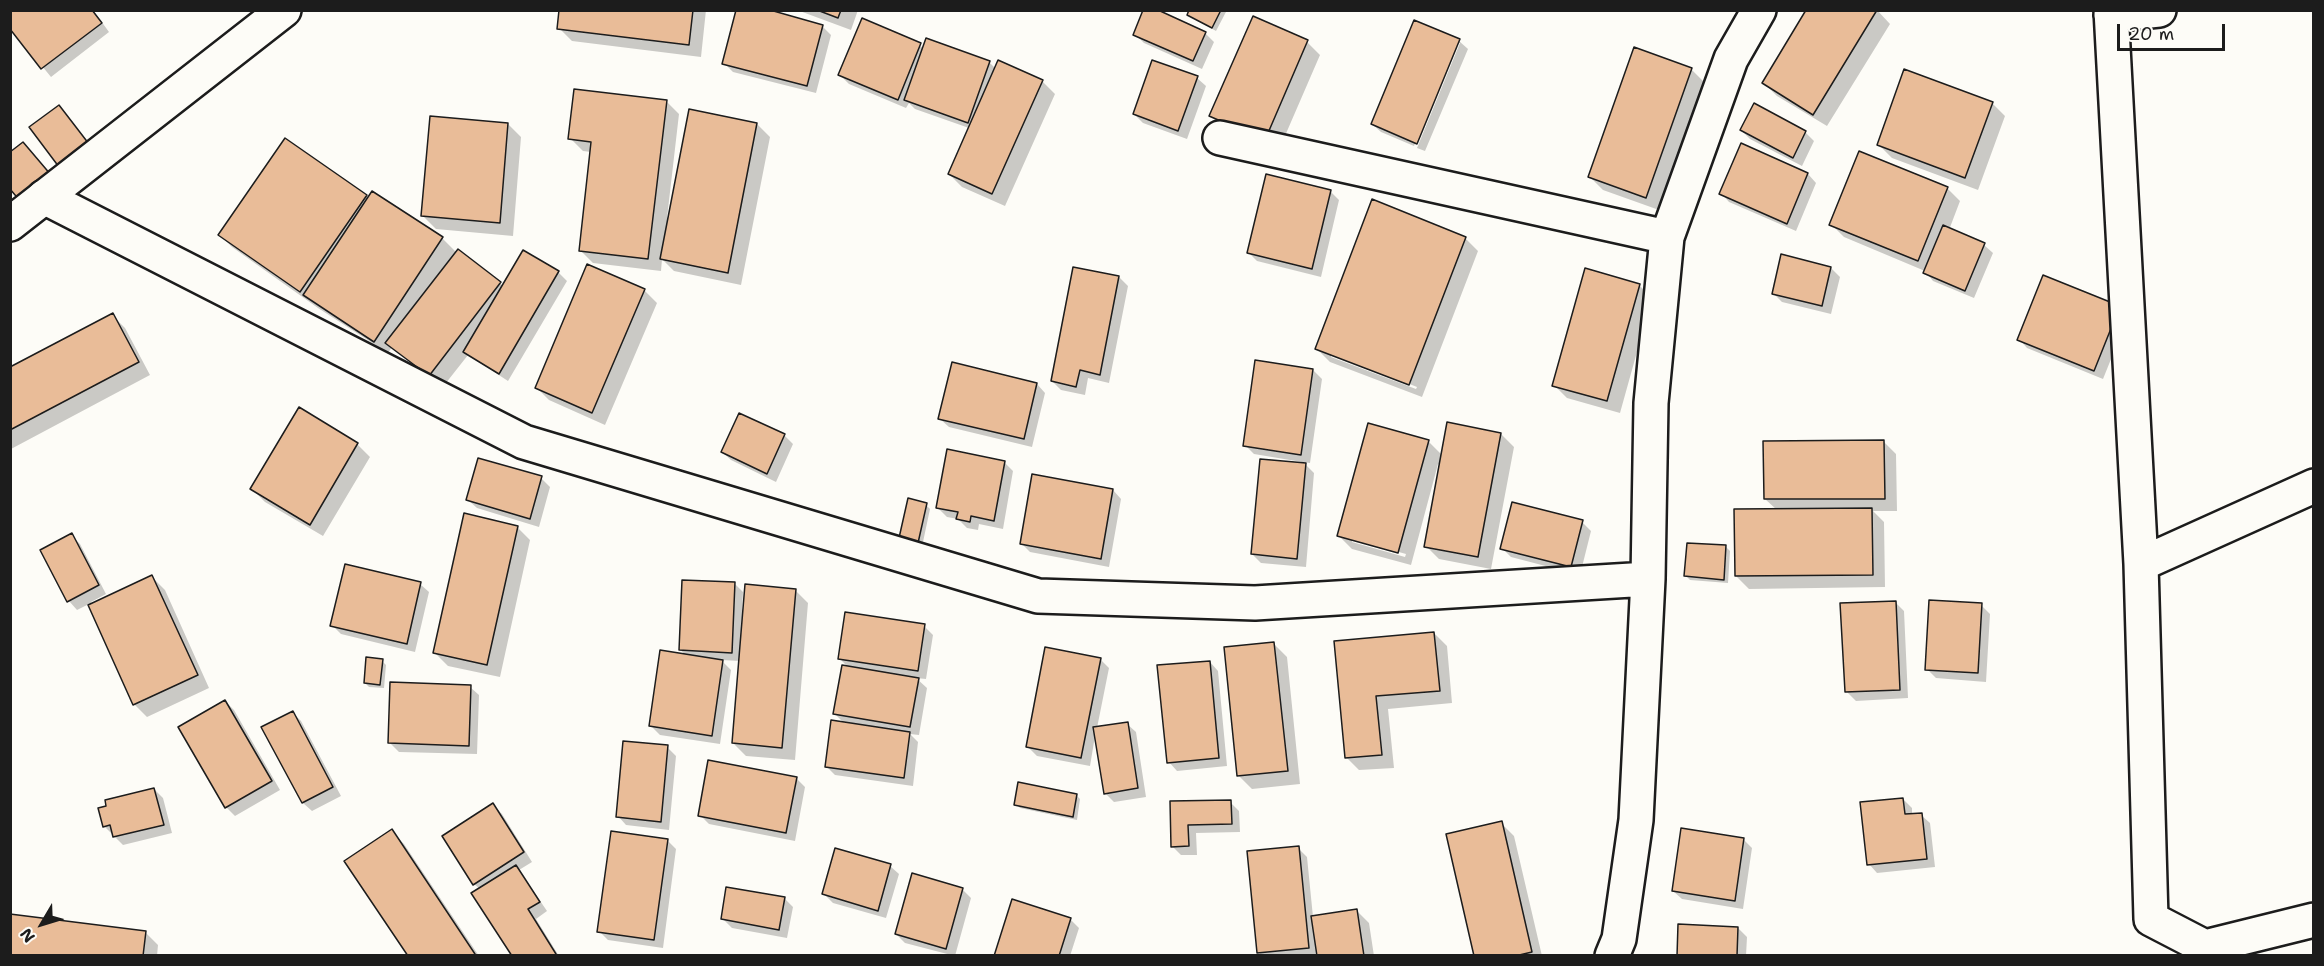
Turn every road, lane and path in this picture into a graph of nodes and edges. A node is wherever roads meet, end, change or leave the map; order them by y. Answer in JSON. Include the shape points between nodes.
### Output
{"nodes":[{"id":1,"x":1759,"y":10,"type":"edge"},
{"id":2,"x":2159,"y":10,"type":"edge"},
{"id":3,"x":2111,"y":13,"type":"edge"},
{"id":4,"x":266,"y":15,"type":"edge"},
{"id":5,"x":1220,"y":138,"type":"dead end"},
{"id":6,"x":44,"y":197,"type":"junction"},
{"id":7,"x":10,"y":224,"type":"edge"},
{"id":8,"x":1667,"y":237,"type":"junction"},
{"id":9,"x":2313,"y":486,"type":"edge"},
{"id":10,"x":2141,"y":564,"type":"junction"},
{"id":11,"x":1648,"y":579,"type":"junction"},
{"id":12,"x":2313,"y":920,"type":"edge"},
{"id":13,"x":2203,"y":951,"type":"edge"},
{"id":14,"x":1612,"y":956,"type":"edge"}],
"edges":[{"from":1,"to":8,"type":"street","via":[[1731,59]]},
{"from":2,"to":3,"type":"street"},
{"from":3,"to":10,"type":"street"},
{"from":4,"to":6,"type":"street"},
{"from":5,"to":8,"type":"street"},
{"from":6,"to":7,"type":"street"},
{"from":6,"to":11,"type":"street","via":[[524,442],[1038,596],[1254,603]]},
{"from":8,"to":11,"type":"street","via":[[1651,403]]},
{"from":9,"to":10,"type":"street"},
{"from":10,"to":13,"type":"street","via":[[2151,919]]},
{"from":11,"to":14,"type":"street","via":[[1636,820],[1619,939]]},
{"from":12,"to":13,"type":"street"}]}
